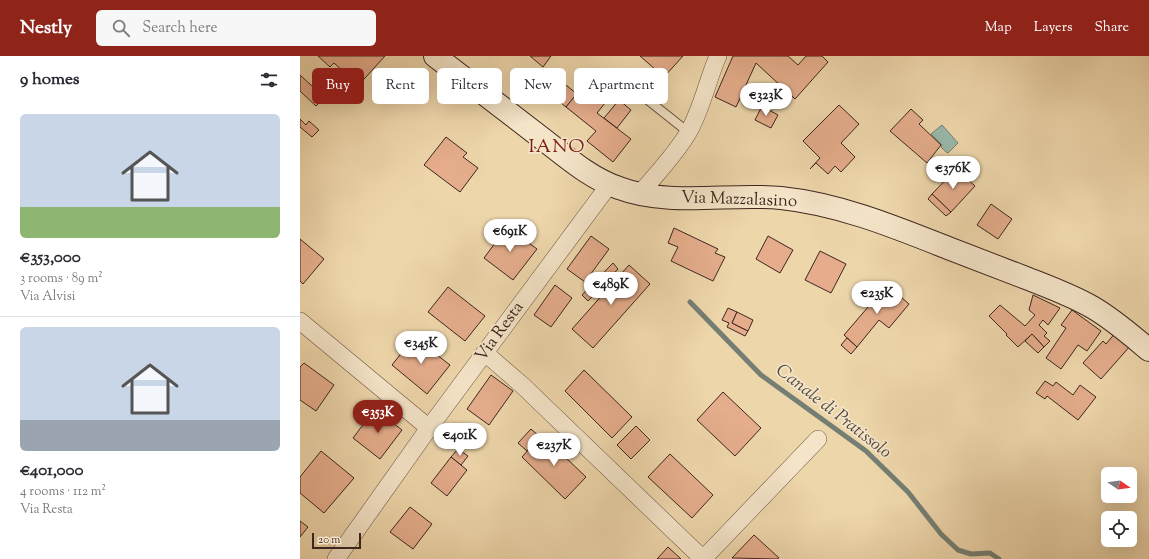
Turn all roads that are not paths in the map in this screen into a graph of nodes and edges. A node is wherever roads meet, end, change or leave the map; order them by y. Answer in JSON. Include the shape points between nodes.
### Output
{"nodes":[{"id":1,"x":435,"y":56,"type":"edge"},
{"id":2,"x":718,"y":56,"type":"edge"},
{"id":3,"x":653,"y":104,"type":"edge"},
{"id":4,"x":688,"y":132,"type":"junction"},
{"id":5,"x":609,"y":185,"type":"junction"},
{"id":6,"x":640,"y":194,"type":"junction"},
{"id":7,"x":302,"y":326,"type":"edge"},
{"id":8,"x":1149,"y":350,"type":"edge"},
{"id":9,"x":485,"y":353,"type":"junction"},
{"id":10,"x":429,"y":428,"type":"junction"},
{"id":11,"x":818,"y":439,"type":"dead end"},
{"id":12,"x":336,"y":559,"type":"edge"},
{"id":13,"x":703,"y":559,"type":"edge"}],
"edges":[{"from":1,"to":5,"type":"main road","name":"Via Mazzalasino","via":[[560,152]]},
{"from":2,"to":4,"type":"street"},
{"from":3,"to":4,"type":"lane"},
{"from":4,"to":6,"type":"street","via":[[679,147]]},
{"from":5,"to":6,"type":"main road","name":"Via Mazzalasino"},
{"from":5,"to":9,"type":"street","name":"Via Resta"},
{"from":6,"to":8,"type":"main road","name":"Via Mazzalasino","via":[[680,198],[782,198],[827,206],[860,216],[1057,290],[1110,318]]},
{"from":7,"to":10,"type":"street"},
{"from":9,"to":10,"type":"street","name":"Via Resta"},
{"from":9,"to":13,"type":"street"},
{"from":10,"to":12,"type":"street","name":"Via Resta"},
{"from":11,"to":13,"type":"street"}]}
